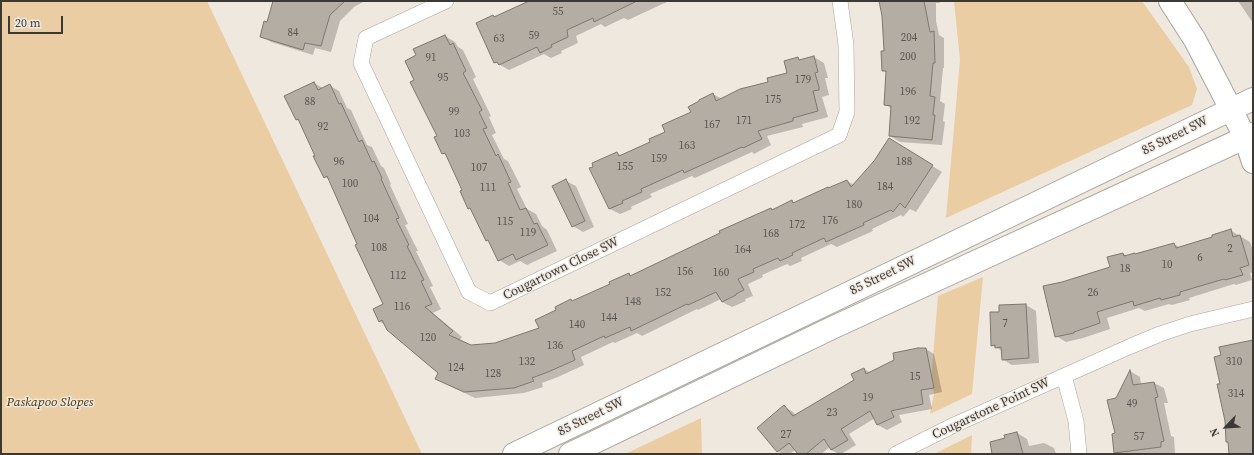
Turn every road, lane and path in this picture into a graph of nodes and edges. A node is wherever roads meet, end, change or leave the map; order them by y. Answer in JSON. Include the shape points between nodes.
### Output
{"nodes":[{"id":1,"x":446,"y":1,"type":"edge"},
{"id":2,"x":840,"y":1,"type":"edge"},
{"id":3,"x":1170,"y":1,"type":"edge"},
{"id":4,"x":1253,"y":99,"type":"edge"},
{"id":5,"x":1231,"y":109,"type":"junction"},
{"id":6,"x":1249,"y":135,"type":"edge"},
{"id":7,"x":1253,"y":162,"type":"edge"},
{"id":8,"x":1253,"y":309,"type":"edge"},
{"id":9,"x":1064,"y":376,"type":"junction"},
{"id":10,"x":514,"y":454,"type":"edge"},
{"id":11,"x":570,"y":454,"type":"edge"},
{"id":12,"x":896,"y":454,"type":"edge"},
{"id":13,"x":1078,"y":454,"type":"edge"}],
"edges":[{"from":1,"to":2,"type":"street","name":"Cougartown Close SW","via":[[366,38],[361,63],[469,292],[490,303],[839,135],[847,112],[846,45]]},
{"from":3,"to":5,"type":"street","via":[[1195,40]]},
{"from":4,"to":5,"type":"street","name":"85 Street SW"},
{"from":5,"to":6,"type":"street"},
{"from":5,"to":10,"type":"street","name":"85 Street SW"},
{"from":6,"to":7,"type":"street"},
{"from":6,"to":11,"type":"street","name":"85 Street SW","via":[[841,324]]},
{"from":8,"to":9,"type":"street","name":"Cougarstone Point SW","via":[[1160,334]]},
{"from":9,"to":12,"type":"street","name":"Cougarstone Point SW"},
{"from":9,"to":13,"type":"street","via":[[1076,421]]}]}
